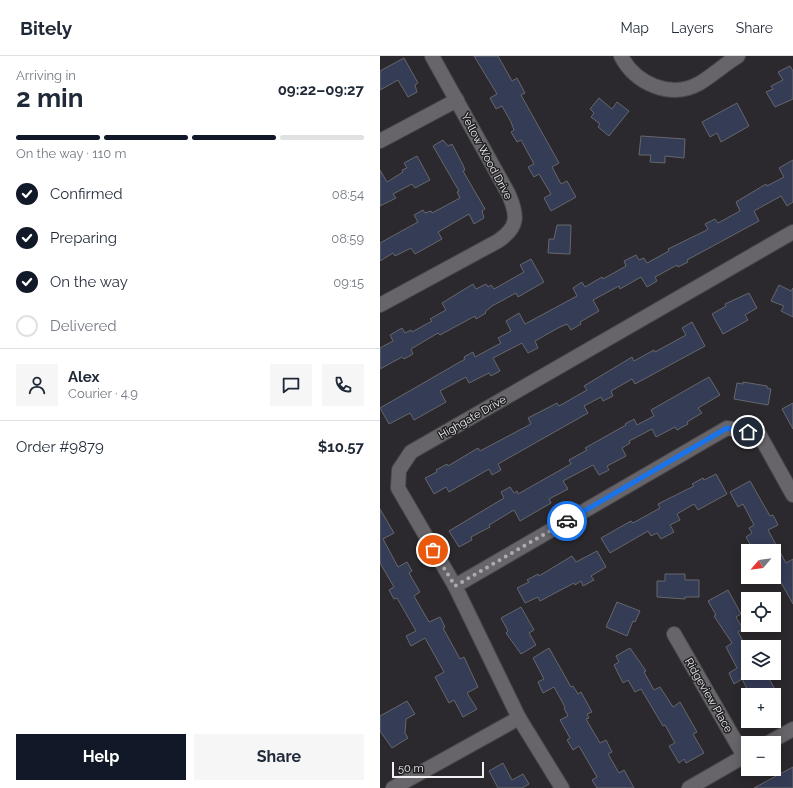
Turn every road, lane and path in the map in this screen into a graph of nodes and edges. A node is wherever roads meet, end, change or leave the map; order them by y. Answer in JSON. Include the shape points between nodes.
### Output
{"nodes":[{"id":1,"x":432,"y":56,"type":"edge"},
{"id":2,"x":620,"y":56,"type":"edge"},
{"id":3,"x":738,"y":56,"type":"edge"},
{"id":4,"x":457,"y":100,"type":"junction"},
{"id":5,"x":380,"y":141,"type":"edge"},
{"id":6,"x":793,"y":232,"type":"edge"},
{"id":7,"x":380,"y":305,"type":"edge"},
{"id":8,"x":793,"y":495,"type":"edge"},
{"id":9,"x":455,"y":586,"type":"junction"},
{"id":10,"x":674,"y":634,"type":"dead end"},
{"id":11,"x":519,"y":718,"type":"junction"},
{"id":12,"x":793,"y":729,"type":"edge"},
{"id":13,"x":780,"y":736,"type":"edge"},
{"id":14,"x":741,"y":747,"type":"edge"},
{"id":15,"x":741,"y":758,"type":"edge"},
{"id":16,"x":393,"y":788,"type":"edge"},
{"id":17,"x":562,"y":788,"type":"edge"},
{"id":18,"x":689,"y":788,"type":"edge"}],
"edges":[{"from":1,"to":4,"type":"street","name":"Yellow Wood Drive"},
{"from":2,"to":3,"type":"street","via":[[634,75],[641,79],[657,87],[681,89],[698,84]]},
{"from":4,"to":5,"type":"street"},
{"from":4,"to":7,"type":"street","name":"Yellow Wood Drive","via":[[510,198],[515,212],[514,225],[498,241]]},
{"from":6,"to":9,"type":"street","name":"Highgate Drive","via":[[411,452],[399,470],[398,488]]},
{"from":8,"to":9,"type":"street","via":[[759,434],[727,428]]},
{"from":9,"to":11,"type":"street","name":"Highgate Drive"},
{"from":10,"to":14,"type":"street","name":"Ridgeview Place"},
{"from":11,"to":16,"type":"street"},
{"from":11,"to":17,"type":"street","name":"Highgate Drive"},
{"from":12,"to":13,"type":"street"},
{"from":15,"to":18,"type":"street"}]}
